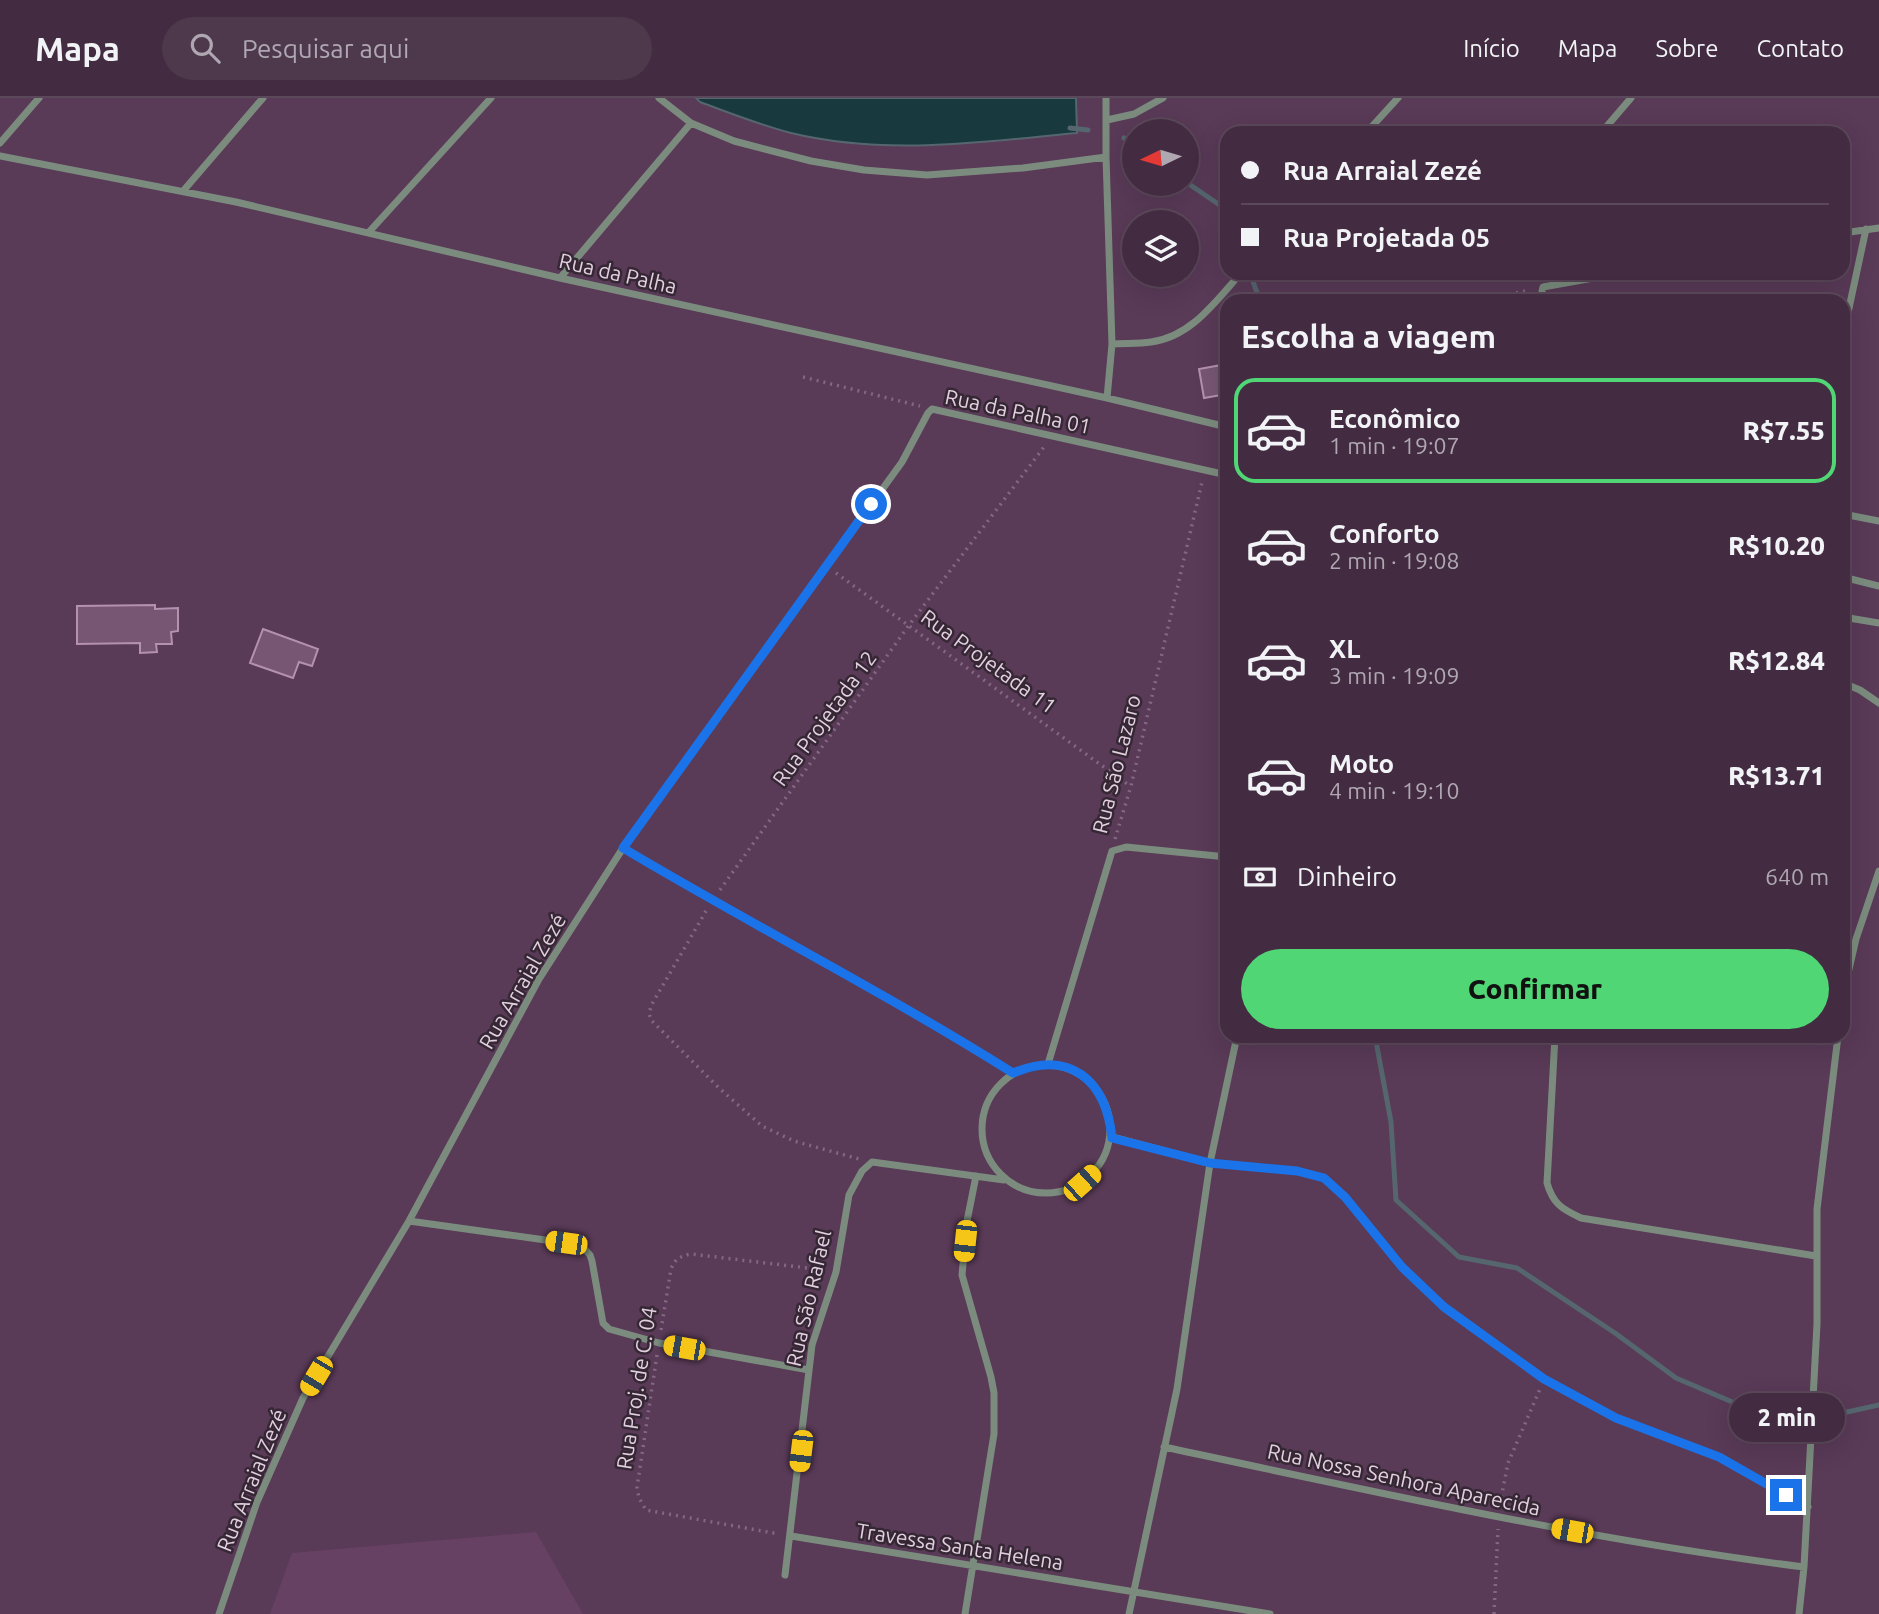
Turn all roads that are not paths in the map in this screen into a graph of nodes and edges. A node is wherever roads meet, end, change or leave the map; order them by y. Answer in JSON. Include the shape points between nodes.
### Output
{"nodes":[{"id":1,"x":39,"y":98,"type":"edge"},
{"id":2,"x":263,"y":98,"type":"edge"},
{"id":3,"x":491,"y":98,"type":"edge"},
{"id":4,"x":659,"y":98,"type":"edge"},
{"id":5,"x":1106,"y":98,"type":"edge"},
{"id":6,"x":1163,"y":98,"type":"edge"},
{"id":7,"x":1398,"y":98,"type":"edge"},
{"id":8,"x":1631,"y":98,"type":"edge"},
{"id":9,"x":1107,"y":120,"type":"junction"},
{"id":10,"x":691,"y":122,"type":"junction"},
{"id":11,"x":1372,"y":126,"type":"edge"},
{"id":12,"x":1607,"y":126,"type":"edge"},
{"id":13,"x":0,"y":142,"type":"edge"},
{"id":14,"x":0,"y":156,"type":"edge"},
{"id":15,"x":1106,"y":157,"type":"junction"},
{"id":16,"x":184,"y":190,"type":"junction"},
{"id":17,"x":1879,"y":228,"type":"edge"},
{"id":18,"x":1866,"y":229,"type":"junction"},
{"id":19,"x":369,"y":232,"type":"junction"},
{"id":20,"x":1850,"y":232,"type":"edge"},
{"id":21,"x":560,"y":278,"type":"junction"},
{"id":22,"x":1235,"y":280,"type":"edge"},
{"id":23,"x":1582,"y":280,"type":"edge"},
{"id":24,"x":1222,"y":294,"type":"edge"},
{"id":25,"x":1542,"y":294,"type":"edge"},
{"id":26,"x":1220,"y":296,"type":"edge"},
{"id":27,"x":1850,"y":303,"type":"edge"},
{"id":28,"x":1112,"y":344,"type":"junction"},
{"id":29,"x":1107,"y":398,"type":"junction"},
{"id":30,"x":932,"y":410,"type":"joint"},
{"id":31,"x":1220,"y":425,"type":"edge"},
{"id":32,"x":1220,"y":473,"type":"edge"},
{"id":33,"x":1850,"y":515,"type":"edge"},
{"id":34,"x":1879,"y":521,"type":"edge"},
{"id":35,"x":1850,"y":579,"type":"edge"},
{"id":36,"x":1879,"y":586,"type":"edge"},
{"id":37,"x":1850,"y":618,"type":"edge"},
{"id":38,"x":1879,"y":624,"type":"edge"},
{"id":39,"x":1850,"y":686,"type":"edge"},
{"id":40,"x":1879,"y":704,"type":"edge"},
{"id":41,"x":623,"y":848,"type":"junction"},
{"id":42,"x":1220,"y":856,"type":"edge"},
{"id":43,"x":1879,"y":871,"type":"edge"},
{"id":44,"x":1850,"y":963,"type":"edge"},
{"id":45,"x":1236,"y":1043,"type":"edge"},
{"id":46,"x":1555,"y":1043,"type":"edge"},
{"id":47,"x":1837,"y":1043,"type":"edge"},
{"id":48,"x":1048,"y":1064,"type":"junction"},
{"id":49,"x":1013,"y":1073,"type":"junction"},
{"id":50,"x":1112,"y":1138,"type":"junction"},
{"id":51,"x":1210,"y":1163,"type":"junction"},
{"id":52,"x":976,"y":1176,"type":"junction"},
{"id":53,"x":1004,"y":1180,"type":"junction"},
{"id":54,"x":409,"y":1221,"type":"junction"},
{"id":55,"x":1816,"y":1256,"type":"junction"},
{"id":56,"x":809,"y":1370,"type":"junction"},
{"id":57,"x":1164,"y":1447,"type":"junction"},
{"id":58,"x":1808,"y":1507,"type":"junction"},
{"id":59,"x":791,"y":1536,"type":"junction"},
{"id":60,"x":972,"y":1567,"type":"junction"},
{"id":61,"x":1804,"y":1567,"type":"junction"},
{"id":62,"x":785,"y":1575,"type":"dead end"},
{"id":63,"x":1132,"y":1592,"type":"junction"},
{"id":64,"x":219,"y":1614,"type":"edge"},
{"id":65,"x":965,"y":1614,"type":"edge"},
{"id":66,"x":1129,"y":1614,"type":"edge"},
{"id":67,"x":1270,"y":1614,"type":"edge"},
{"id":68,"x":1799,"y":1614,"type":"edge"}],
"edges":[{"from":1,"to":13,"type":"street"},
{"from":2,"to":16,"type":"street"},
{"from":3,"to":19,"type":"street"},
{"from":4,"to":10,"type":"street"},
{"from":5,"to":9,"type":"street"},
{"from":6,"to":9,"type":"street","via":[[1134,114]]},
{"from":7,"to":11,"type":"street"},
{"from":8,"to":12,"type":"street"},
{"from":9,"to":15,"type":"street"},
{"from":10,"to":15,"type":"street","via":[[734,141],[864,170],[927,175]]},
{"from":10,"to":21,"type":"street"},
{"from":14,"to":16,"type":"street","name":"Rua da Palha"},
{"from":15,"to":28,"type":"street"},
{"from":16,"to":19,"type":"street","name":"Rua da Palha"},
{"from":17,"to":18,"type":"street"},
{"from":18,"to":20,"type":"street"},
{"from":18,"to":27,"type":"street"},
{"from":19,"to":21,"type":"street","name":"Rua da Palha"},
{"from":21,"to":29,"type":"street","name":"Rua da Palha"},
{"from":22,"to":24,"type":"street"},
{"from":23,"to":25,"type":"street","via":[[1543,287]]},
{"from":26,"to":28,"type":"street","via":[[1178,334],[1153,342]]},
{"from":28,"to":29,"type":"street"},
{"from":29,"to":31,"type":"street","name":"Rua da Palha"},
{"from":30,"to":32,"type":"street","name":"Rua da Palha 01"},
{"from":30,"to":41,"type":"street","name":"Rua Arraial Zezé","via":[[902,463]]},
{"from":33,"to":34,"type":"street"},
{"from":35,"to":36,"type":"street"},
{"from":37,"to":38,"type":"street"},
{"from":39,"to":40,"type":"street"},
{"from":41,"to":49,"type":"street"},
{"from":41,"to":54,"type":"street","name":"Rua Arraial Zezé","via":[[539,979]]},
{"from":42,"to":48,"type":"street","name":"Rua São Lazaro","via":[[1126,847],[1112,851]]},
{"from":43,"to":44,"type":"street"},
{"from":45,"to":51,"type":"street"},
{"from":46,"to":55,"type":"street","via":[[1547,1183],[1560,1208],[1581,1218]]},
{"from":47,"to":55,"type":"street","via":[[1817,1209]]},
{"from":48,"to":49,"type":"street"},
{"from":48,"to":50,"type":"street","via":[[1086,1077],[1101,1094],[1110,1114]]},
{"from":49,"to":53,"type":"street","via":[[999,1085],[983,1115],[985,1150]]},
{"from":50,"to":51,"type":"street"},
{"from":50,"to":53,"type":"street","via":[[1096,1170],[1066,1191],[1032,1192]]},
{"from":51,"to":57,"type":"street","via":[[1177,1389]]},
{"from":51,"to":58,"type":"street","via":[[1324,1178],[1402,1267],[1444,1307],[1544,1379],[1616,1418],[1719,1457]]},
{"from":52,"to":53,"type":"street"},
{"from":52,"to":56,"type":"street","name":"Rua São Rafael","via":[[872,1162],[862,1171],[849,1195],[836,1272],[816,1331]]},
{"from":52,"to":60,"type":"street","via":[[962,1275],[988,1360],[994,1434]]},
{"from":54,"to":56,"type":"street","via":[[581,1245],[592,1261],[605,1326],[659,1343]]},
{"from":54,"to":64,"type":"street","name":"Rua Arraial Zezé","via":[[303,1398],[257,1502]]},
{"from":55,"to":58,"type":"street"},
{"from":56,"to":59,"type":"street","name":"Rua São Rafael"},
{"from":57,"to":61,"type":"street","name":"Rua Nossa Senhora Aparecida","via":[[1499,1518]]},
{"from":57,"to":63,"type":"street"},
{"from":58,"to":61,"type":"street"},
{"from":59,"to":60,"type":"street","name":"Travessa Santa Helena"},
{"from":59,"to":62,"type":"street","name":"Rua São Rafael"},
{"from":60,"to":63,"type":"street","name":"Travessa Santa Helena"},
{"from":60,"to":65,"type":"street"},
{"from":61,"to":68,"type":"street"},
{"from":63,"to":66,"type":"street"},
{"from":63,"to":67,"type":"street","name":"Travessa Santa Helena"}]}
